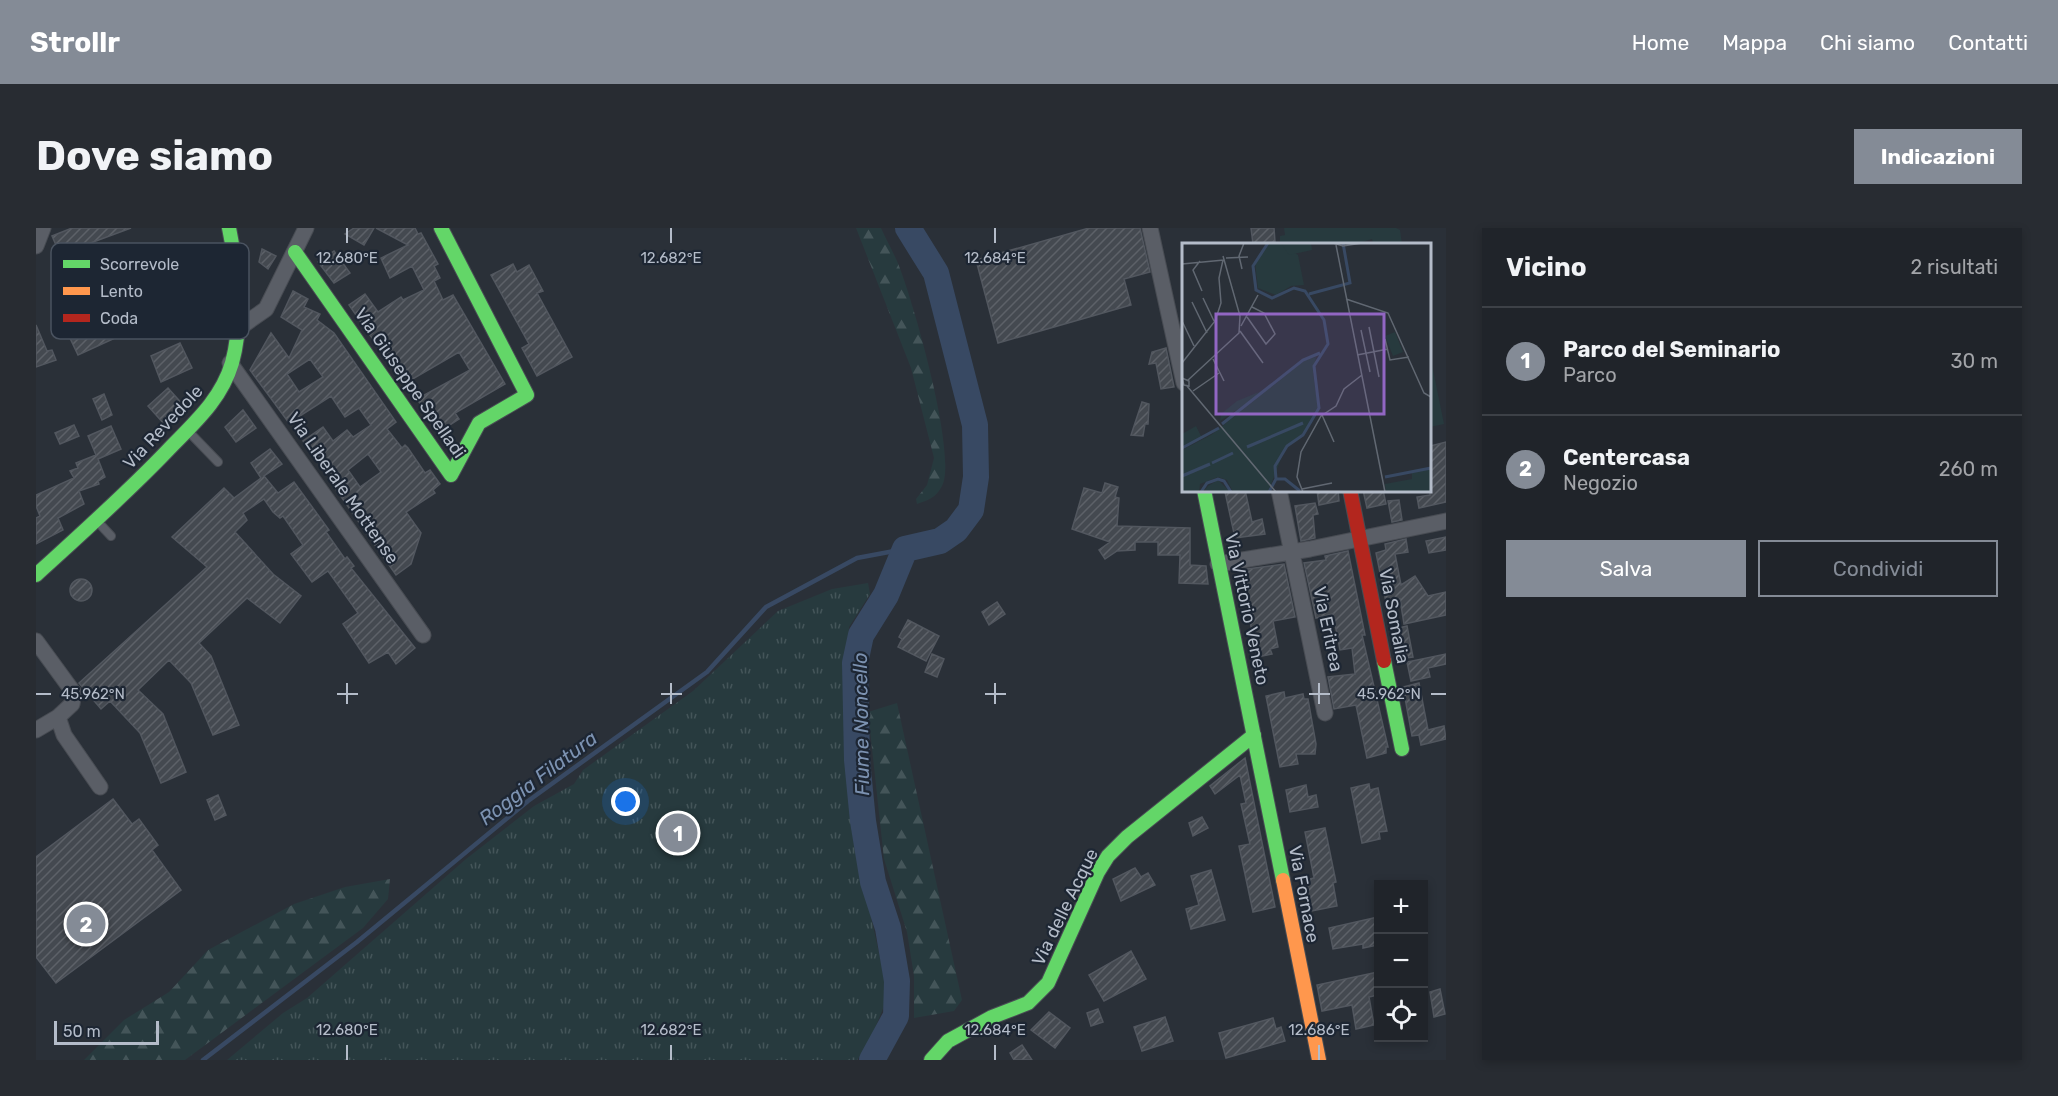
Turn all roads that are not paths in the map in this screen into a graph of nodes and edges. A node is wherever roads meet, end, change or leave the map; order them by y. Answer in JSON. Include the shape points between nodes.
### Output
{"nodes":[{"id":1,"x":43,"y":228,"type":"edge"},
{"id":2,"x":229,"y":228,"type":"edge"},
{"id":3,"x":306,"y":228,"type":"edge"},
{"id":4,"x":441,"y":228,"type":"edge"},
{"id":5,"x":1150,"y":228,"type":"edge"},
{"id":6,"x":232,"y":243,"type":"edge"},
{"id":7,"x":36,"y":246,"type":"edge"},
{"id":8,"x":296,"y":252,"type":"junction"},
{"id":9,"x":249,"y":321,"type":"edge"},
{"id":10,"x":236,"y":339,"type":"edge"},
{"id":11,"x":230,"y":363,"type":"junction"},
{"id":12,"x":1182,"y":374,"type":"edge"},
{"id":13,"x":188,"y":431,"type":"junction"},
{"id":14,"x":218,"y":462,"type":"dead end"},
{"id":15,"x":1204,"y":492,"type":"edge"},
{"id":16,"x":1279,"y":492,"type":"edge"},
{"id":17,"x":1350,"y":492,"type":"edge"},
{"id":18,"x":96,"y":520,"type":"junction"},
{"id":19,"x":1446,"y":521,"type":"edge"},
{"id":20,"x":111,"y":536,"type":"dead end"},
{"id":21,"x":1360,"y":539,"type":"junction"},
{"id":22,"x":1292,"y":552,"type":"junction"},
{"id":23,"x":1218,"y":564,"type":"junction"},
{"id":24,"x":36,"y":575,"type":"edge"},
{"id":25,"x":423,"y":635,"type":"dead end"},
{"id":26,"x":36,"y":641,"type":"edge"},
{"id":27,"x":1325,"y":713,"type":"dead end"},
{"id":28,"x":58,"y":717,"type":"junction"},
{"id":29,"x":36,"y":730,"type":"edge"},
{"id":30,"x":1254,"y":735,"type":"junction"},
{"id":31,"x":1402,"y":749,"type":"dead end"},
{"id":32,"x":100,"y":787,"type":"dead end"},
{"id":33,"x":931,"y":1060,"type":"edge"},
{"id":34,"x":1319,"y":1060,"type":"edge"}],
"edges":[{"from":1,"to":7,"type":"street"},
{"from":2,"to":6,"type":"street","name":"Via Revedole"},
{"from":3,"to":8,"type":"street"},
{"from":4,"to":8,"type":"street","name":"Via Giuseppe Spelladi","via":[[527,395],[479,423],[451,475]]},
{"from":5,"to":12,"type":"street"},
{"from":8,"to":9,"type":"street","via":[[266,309]]},
{"from":10,"to":11,"type":"street","name":"Via Revedole"},
{"from":11,"to":13,"type":"street","name":"Via Revedole","via":[[212,405]]},
{"from":11,"to":25,"type":"street","name":"Via Liberale Mottense"},
{"from":13,"to":14,"type":"lane"},
{"from":13,"to":18,"type":"street","name":"Via Revedole"},
{"from":15,"to":23,"type":"street","name":"Via Vittorio Veneto"},
{"from":16,"to":22,"type":"street","name":"Via Eritrea"},
{"from":17,"to":21,"type":"street","name":"Via Somalia"},
{"from":18,"to":20,"type":"lane"},
{"from":18,"to":24,"type":"street","name":"Via Revedole"},
{"from":19,"to":21,"type":"street"},
{"from":21,"to":22,"type":"street"},
{"from":21,"to":31,"type":"street","name":"Via Somalia"},
{"from":22,"to":23,"type":"street"},
{"from":22,"to":27,"type":"street","name":"Via Eritrea"},
{"from":23,"to":30,"type":"street","name":"Via Vittorio Veneto"},
{"from":26,"to":28,"type":"street","via":[[74,693],[72,704]]},
{"from":28,"to":29,"type":"street"},
{"from":28,"to":32,"type":"street","via":[[64,735]]},
{"from":30,"to":33,"type":"street","name":"Via delle Acque","via":[[1108,856],[1038,996],[948,1041]]},
{"from":30,"to":34,"type":"street","name":"Via Fornace"}]}
